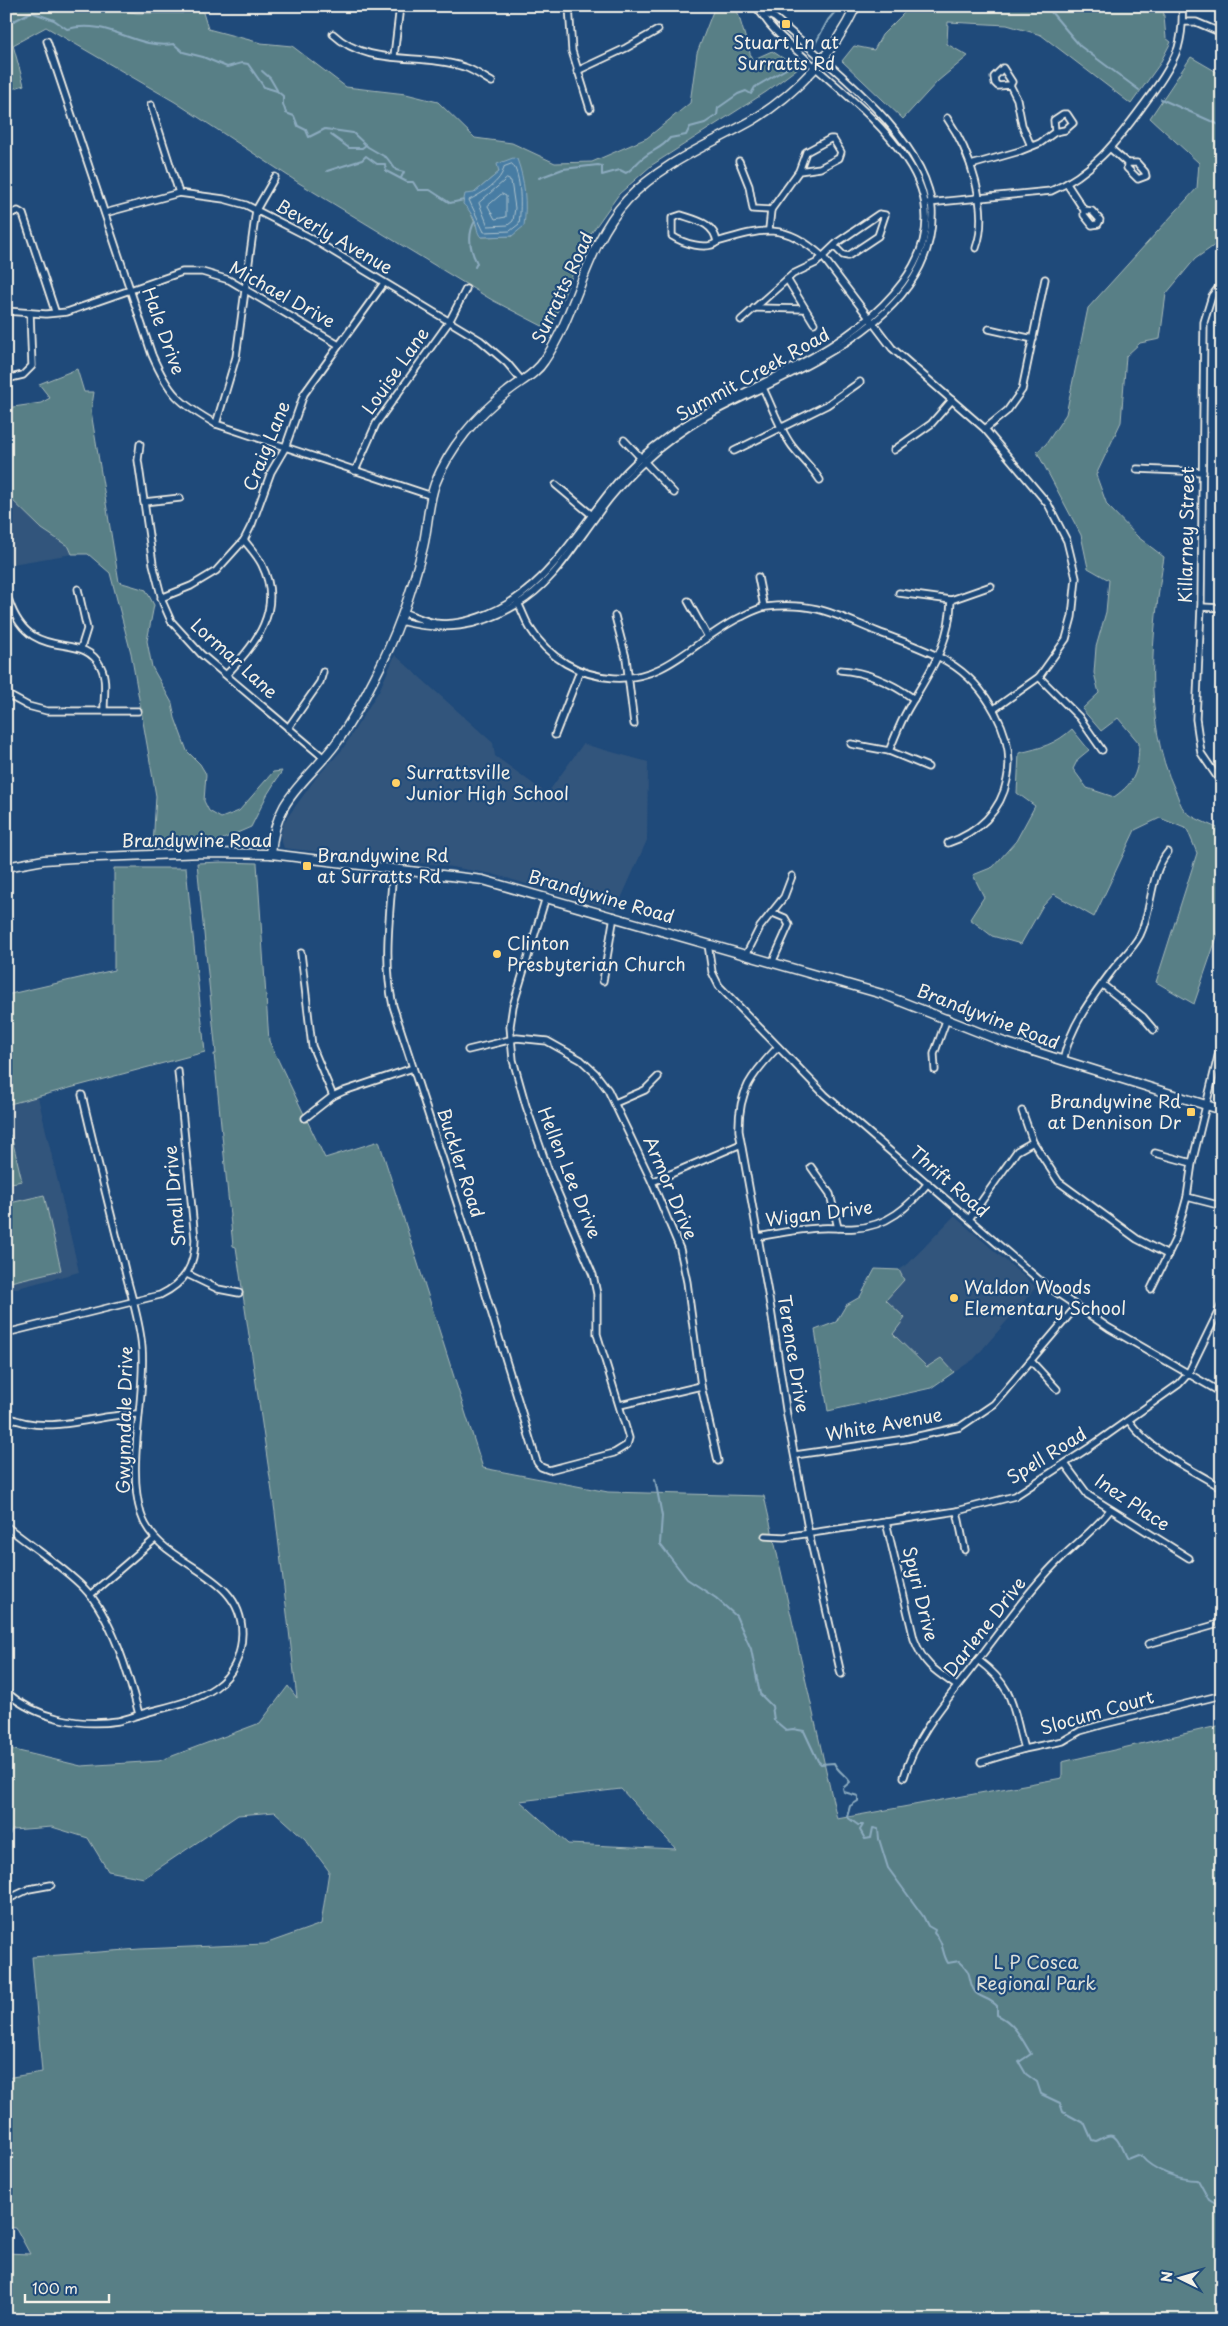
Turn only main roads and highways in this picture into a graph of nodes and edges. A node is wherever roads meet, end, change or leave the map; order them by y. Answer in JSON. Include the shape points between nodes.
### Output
{"nodes":[{"id":1,"x":856,"y":6,"type":"edge"},
{"id":2,"x":271,"y":854,"type":"junction"},
{"id":3,"x":6,"y":867,"type":"edge"},
{"id":4,"x":1222,"y":1110,"type":"edge"}],
"edges":[{"from":1,"to":2,"type":"main road","name":"Surratts Road","via":[[842,34],[802,82],[768,110],[652,176],[614,216],[593,253],[555,344],[540,367],[483,413],[443,466],[432,496],[422,552],[401,617],[374,681],[337,741],[278,816]]},
{"from":2,"to":3,"type":"main road","name":"Brandywine Road","via":[[73,858]]},
{"from":2,"to":4,"type":"main road","name":"Brandywine Road","via":[[483,880],[882,994],[1006,1042]]}]}
